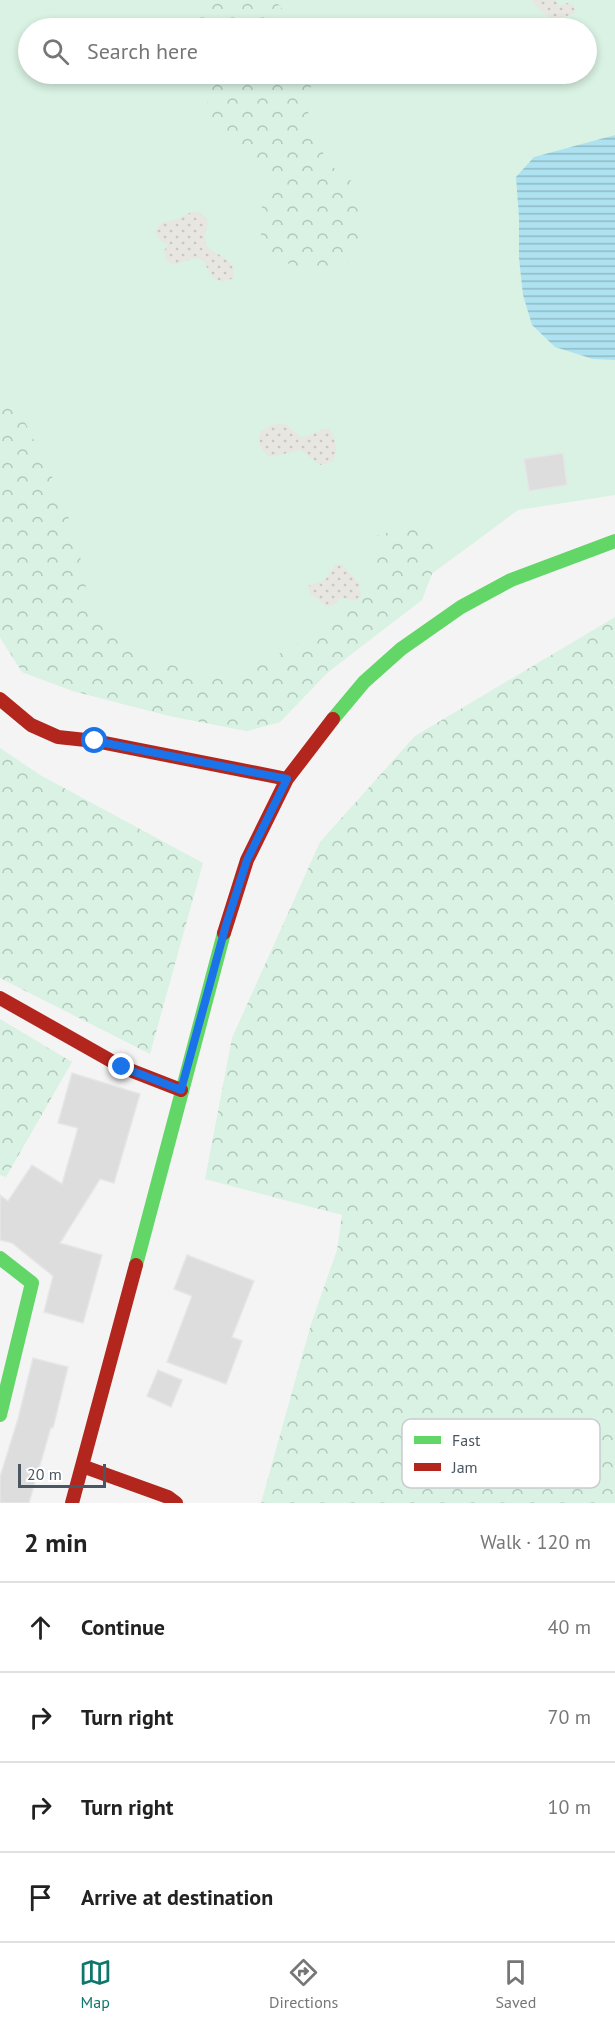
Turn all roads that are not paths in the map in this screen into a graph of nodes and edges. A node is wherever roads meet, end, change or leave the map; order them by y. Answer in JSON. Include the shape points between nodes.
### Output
{"nodes":[{"id":1,"x":615,"y":541,"type":"edge"},
{"id":2,"x":0,"y":699,"type":"edge"},
{"id":3,"x":287,"y":779,"type":"junction"},
{"id":4,"x":0,"y":998,"type":"edge"},
{"id":5,"x":181,"y":1090,"type":"junction"},
{"id":6,"x":0,"y":1257,"type":"edge"},
{"id":7,"x":0,"y":1415,"type":"edge"},
{"id":8,"x":82,"y":1466,"type":"junction"},
{"id":9,"x":72,"y":1503,"type":"edge"},
{"id":10,"x":176,"y":1503,"type":"edge"}],
"edges":[{"from":1,"to":3,"type":"street","via":[[511,580],[461,607],[401,649],[364,682]]},
{"from":2,"to":3,"type":"street","via":[[31,725],[58,737]]},
{"from":3,"to":5,"type":"street","via":[[247,860]]},
{"from":4,"to":5,"type":"street","via":[[122,1067]]},
{"from":5,"to":8,"type":"street"},
{"from":6,"to":7,"type":"street","via":[[32,1283]]},
{"from":8,"to":9,"type":"street"},
{"from":8,"to":10,"type":"street"}]}
